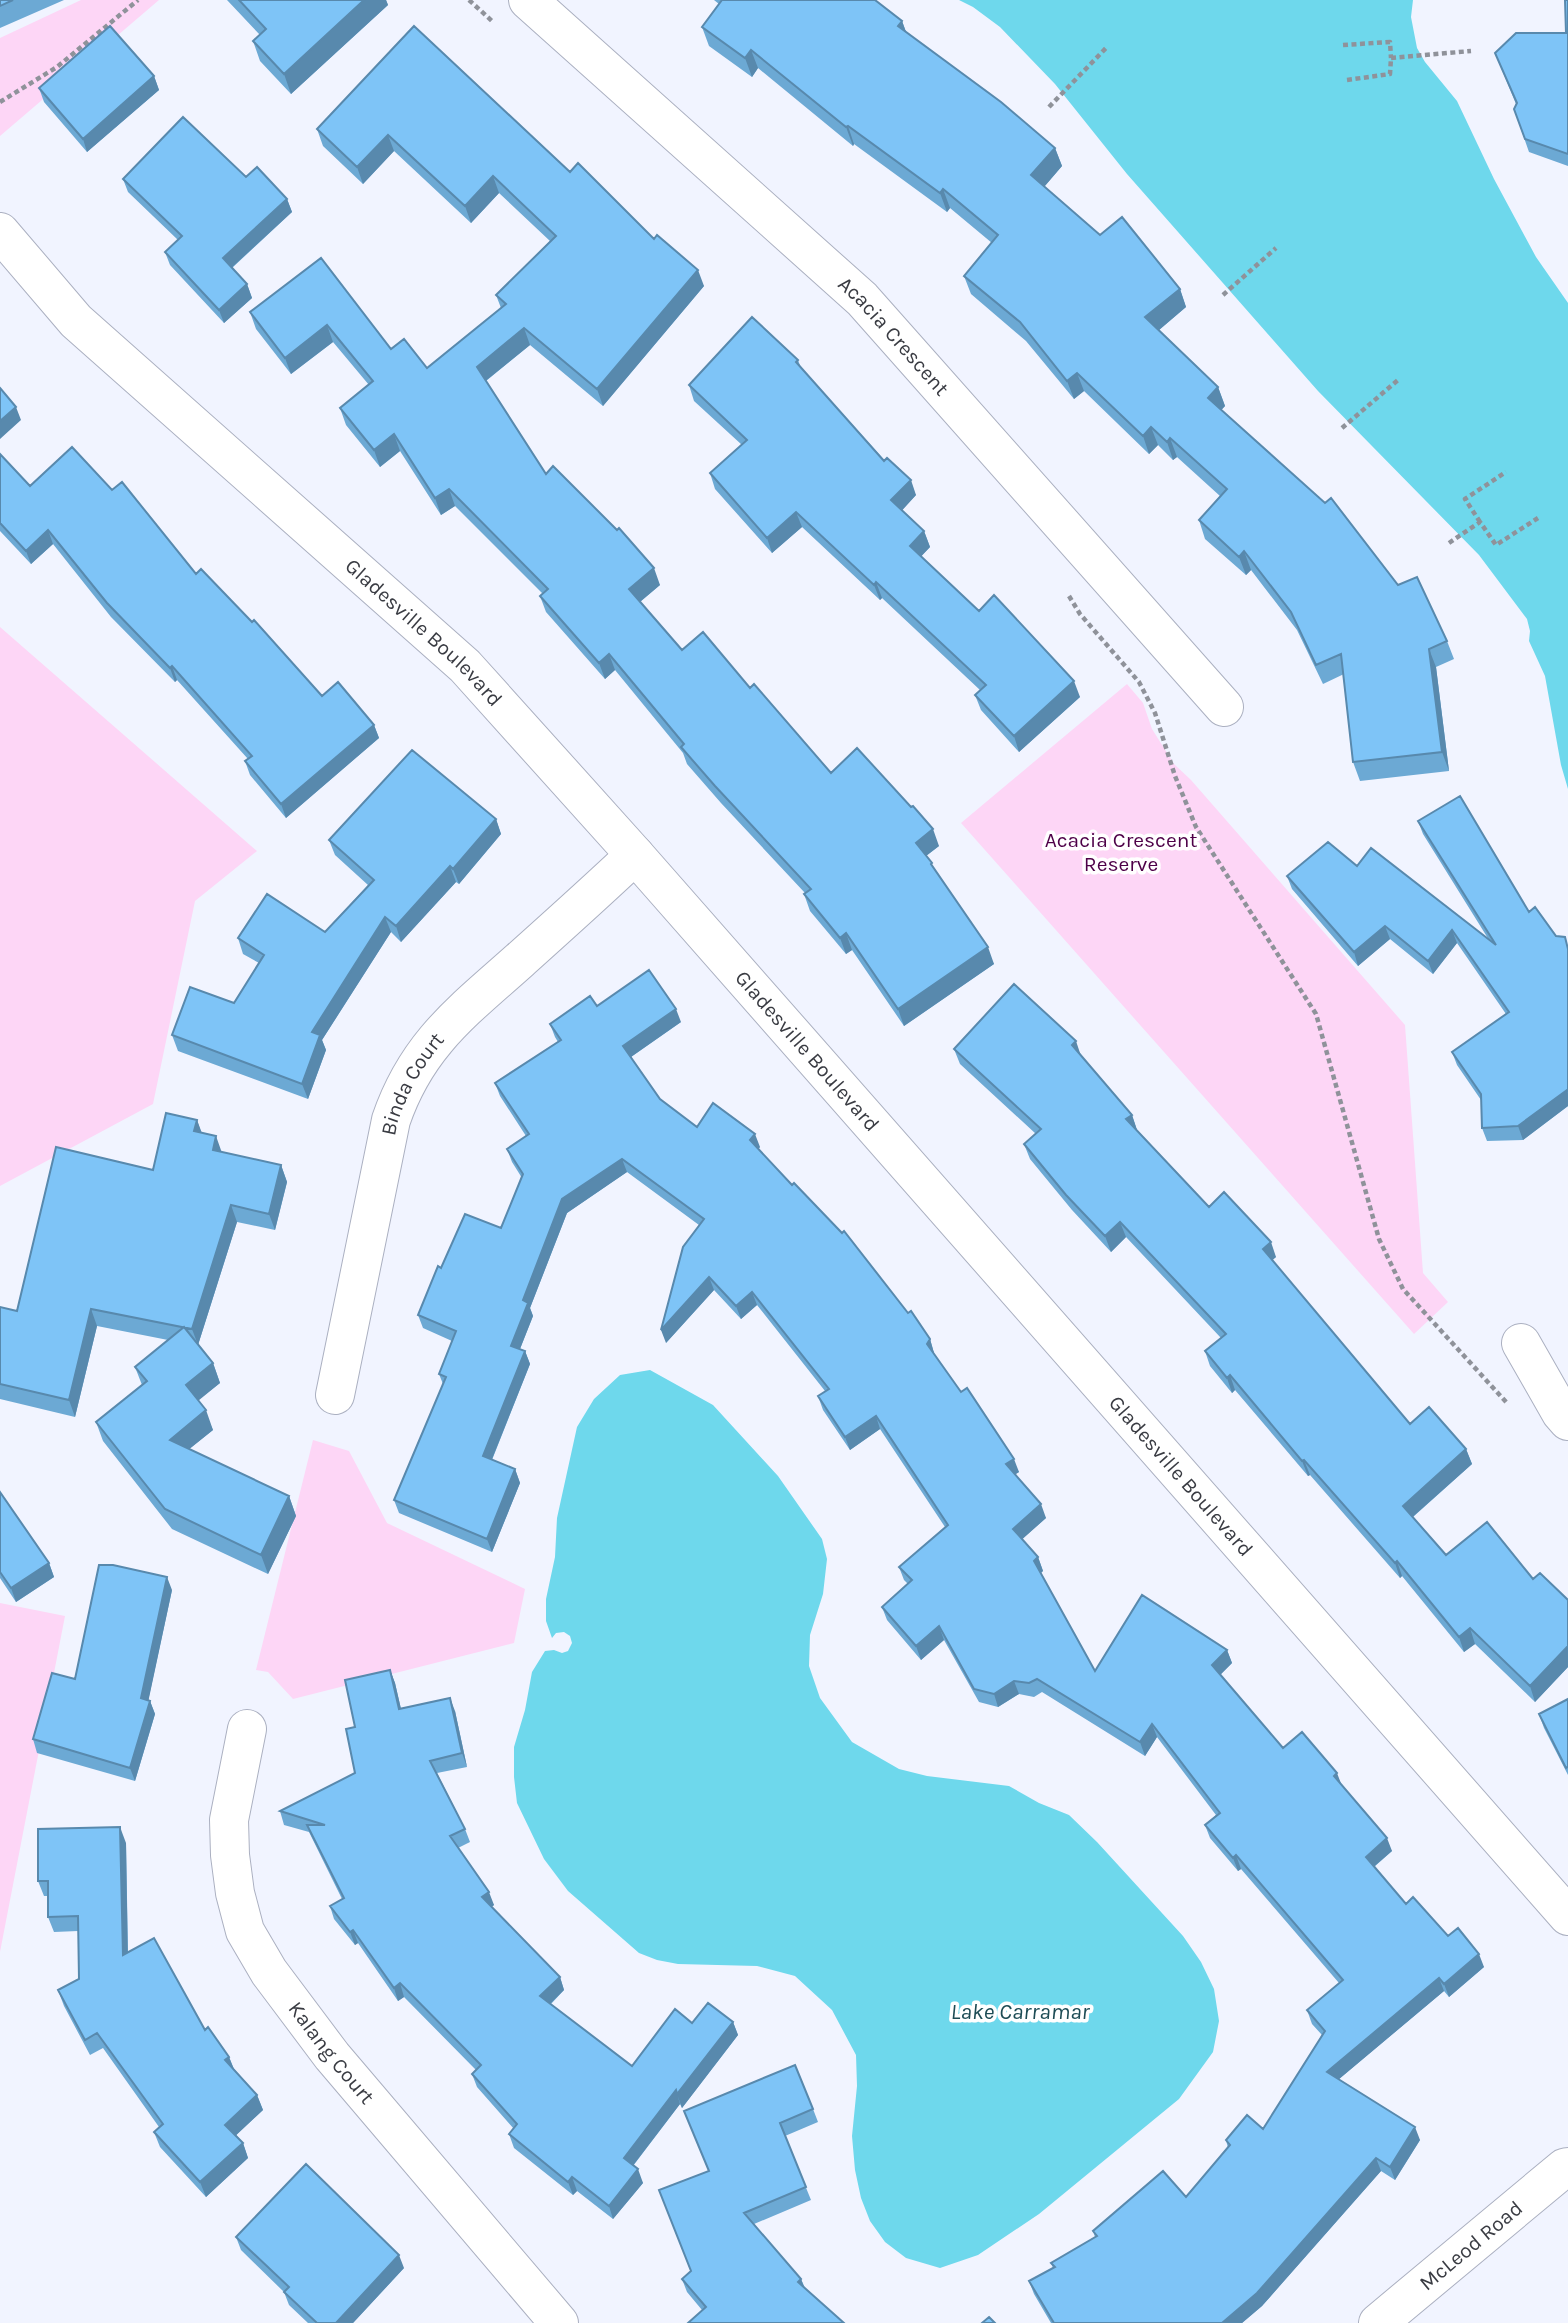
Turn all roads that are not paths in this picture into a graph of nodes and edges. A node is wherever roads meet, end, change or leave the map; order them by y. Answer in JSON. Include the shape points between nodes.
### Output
{"nodes":[{"id":1,"x":528,"y":0,"type":"edge"},
{"id":2,"x":0,"y":232,"type":"edge"},
{"id":3,"x":1224,"y":707,"type":"dead end"},
{"id":4,"x":635,"y":855,"type":"junction"},
{"id":5,"x":1521,"y":1343,"type":"dead end"},
{"id":6,"x":335,"y":1395,"type":"dead end"},
{"id":7,"x":1568,"y":1420,"type":"edge"},
{"id":8,"x":247,"y":1729,"type":"dead end"},
{"id":9,"x":1568,"y":1916,"type":"edge"},
{"id":10,"x":1567,"y":2161,"type":"edge"},
{"id":11,"x":559,"y":2323,"type":"edge"},
{"id":12,"x":1378,"y":2323,"type":"edge"}],
"edges":[{"from":1,"to":3,"type":"street","name":"Acacia Crescent","via":[[862,299]]},
{"from":2,"to":4,"type":"street","name":"Gladesville Boulevard","via":[[76,321],[465,666]]},
{"from":4,"to":6,"type":"street","name":"Binda Court","via":[[453,1022],[408,1078],[391,1120]]},
{"from":4,"to":9,"type":"street","name":"Gladesville Boulevard"},
{"from":5,"to":7,"type":"street"},
{"from":8,"to":11,"type":"street","name":"Kalang Court","via":[[229,1820],[235,1893],[245,1931],[332,2056]]},
{"from":10,"to":12,"type":"street","name":"McLeod Road"}]}
